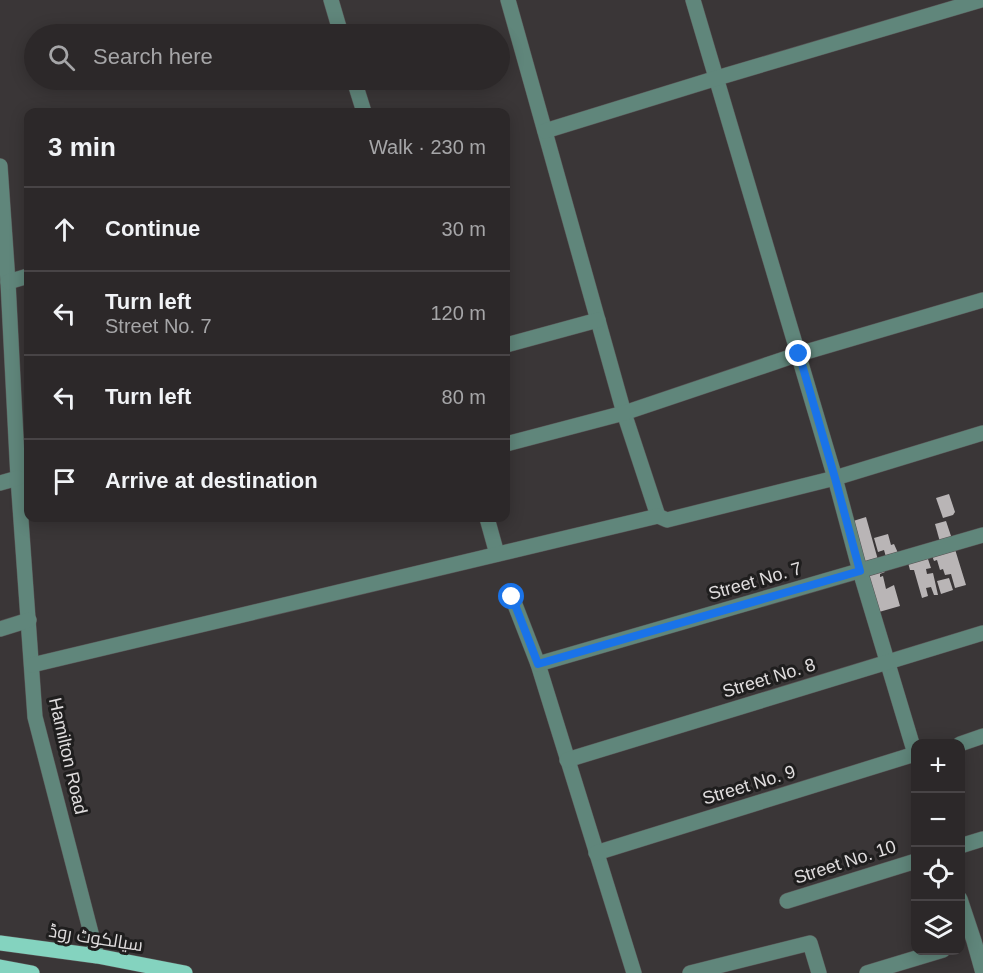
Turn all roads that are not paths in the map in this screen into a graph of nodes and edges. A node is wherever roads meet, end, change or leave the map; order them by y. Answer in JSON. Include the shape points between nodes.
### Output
{"nodes":[{"id":1,"x":331,"y":0,"type":"edge"},
{"id":2,"x":508,"y":0,"type":"edge"},
{"id":3,"x":693,"y":0,"type":"edge"},
{"id":4,"x":981,"y":0,"type":"edge"},
{"id":5,"x":338,"y":24,"type":"edge"},
{"id":6,"x":717,"y":78,"type":"junction"},
{"id":7,"x":357,"y":90,"type":"edge"},
{"id":8,"x":363,"y":108,"type":"edge"},
{"id":9,"x":545,"y":131,"type":"junction"},
{"id":10,"x":0,"y":166,"type":"edge"},
{"id":11,"x":24,"y":277,"type":"edge"},
{"id":12,"x":8,"y":282,"type":"junction"},
{"id":13,"x":983,"y":300,"type":"edge"},
{"id":14,"x":598,"y":320,"type":"junction"},
{"id":15,"x":510,"y":344,"type":"edge"},
{"id":16,"x":799,"y":354,"type":"junction"},
{"id":17,"x":24,"y":380,"type":"edge"},
{"id":18,"x":13,"y":383,"type":"junction"},
{"id":19,"x":624,"y":413,"type":"junction"},
{"id":20,"x":983,"y":434,"type":"edge"},
{"id":21,"x":510,"y":443,"type":"edge"},
{"id":22,"x":835,"y":478,"type":"junction"},
{"id":23,"x":22,"y":481,"type":"edge"},
{"id":24,"x":0,"y":483,"type":"edge"},
{"id":25,"x":658,"y":516,"type":"junction"},
{"id":26,"x":488,"y":522,"type":"edge"},
{"id":27,"x":983,"y":534,"type":"edge"},
{"id":28,"x":497,"y":554,"type":"junction"},
{"id":29,"x":860,"y":571,"type":"junction"},
{"id":30,"x":512,"y":597,"type":"dead end"},
{"id":31,"x":28,"y":620,"type":"junction"},
{"id":32,"x":0,"y":629,"type":"edge"},
{"id":33,"x":983,"y":633,"type":"edge"},
{"id":34,"x":888,"y":662,"type":"junction"},
{"id":35,"x":538,"y":664,"type":"junction"},
{"id":36,"x":32,"y":665,"type":"junction"},
{"id":37,"x":983,"y":736,"type":"edge"},
{"id":38,"x":911,"y":741,"type":"edge"},
{"id":39,"x":965,"y":742,"type":"edge"},
{"id":40,"x":911,"y":756,"type":"edge"},
{"id":41,"x":567,"y":760,"type":"junction"},
{"id":42,"x":983,"y":839,"type":"edge"},
{"id":43,"x":965,"y":844,"type":"edge"},
{"id":44,"x":596,"y":853,"type":"junction"},
{"id":45,"x":911,"y":862,"type":"edge"},
{"id":46,"x":787,"y":901,"type":"dead end"},
{"id":47,"x":961,"y":901,"type":"edge"},
{"id":48,"x":973,"y":942,"type":"edge"},
{"id":49,"x":0,"y":943,"type":"edge"},
{"id":50,"x":21,"y":945,"type":"junction"},
{"id":51,"x":928,"y":955,"type":"edge"},
{"id":52,"x":97,"y":956,"type":"junction"},
{"id":53,"x":0,"y":967,"type":"edge"},
{"id":54,"x":16,"y":970,"type":"junction"},
{"id":55,"x":169,"y":972,"type":"edge"},
{"id":56,"x":32,"y":973,"type":"edge"},
{"id":57,"x":185,"y":973,"type":"edge"},
{"id":58,"x":634,"y":973,"type":"edge"},
{"id":59,"x":690,"y":973,"type":"edge"},
{"id":60,"x":819,"y":973,"type":"edge"},
{"id":61,"x":867,"y":973,"type":"edge"},
{"id":62,"x":983,"y":973,"type":"edge"}],
"edges":[{"from":1,"to":5,"type":"street"},
{"from":2,"to":9,"type":"street"},
{"from":3,"to":6,"type":"street"},
{"from":4,"to":6,"type":"street"},
{"from":6,"to":9,"type":"street"},
{"from":6,"to":16,"type":"street"},
{"from":7,"to":8,"type":"street"},
{"from":9,"to":14,"type":"street"},
{"from":10,"to":12,"type":"street","name":"Hamilton Road"},
{"from":11,"to":12,"type":"street"},
{"from":12,"to":18,"type":"street","name":"Hamilton Road"},
{"from":13,"to":16,"type":"street"},
{"from":14,"to":15,"type":"street"},
{"from":14,"to":19,"type":"street"},
{"from":16,"to":19,"type":"street"},
{"from":16,"to":22,"type":"street"},
{"from":17,"to":18,"type":"street"},
{"from":18,"to":23,"type":"street","name":"Hamilton Road"},
{"from":19,"to":21,"type":"street"},
{"from":19,"to":25,"type":"street"},
{"from":20,"to":22,"type":"street"},
{"from":22,"to":25,"type":"street","via":[[668,520]]},
{"from":22,"to":29,"type":"street"},
{"from":23,"to":24,"type":"street"},
{"from":23,"to":31,"type":"street","name":"Hamilton Road"},
{"from":25,"to":28,"type":"street"},
{"from":26,"to":28,"type":"street"},
{"from":27,"to":29,"type":"street","name":"Street No. 7"},
{"from":28,"to":36,"type":"street"},
{"from":29,"to":34,"type":"street"},
{"from":29,"to":35,"type":"street","name":"Street No. 7"},
{"from":30,"to":35,"type":"street"},
{"from":31,"to":32,"type":"street"},
{"from":31,"to":36,"type":"street","name":"Hamilton Road"},
{"from":33,"to":34,"type":"street","name":"Street No. 8"},
{"from":34,"to":38,"type":"street"},
{"from":34,"to":41,"type":"street","name":"Street No. 8"},
{"from":35,"to":41,"type":"street"},
{"from":36,"to":52,"type":"street","name":"Hamilton Road","via":[[35,717]]},
{"from":37,"to":39,"type":"street"},
{"from":40,"to":44,"type":"street","name":"Street No. 9"},
{"from":41,"to":44,"type":"street"},
{"from":42,"to":43,"type":"street"},
{"from":44,"to":58,"type":"street"},
{"from":45,"to":46,"type":"street","name":"Street No. 10"},
{"from":47,"to":48,"type":"street"},
{"from":48,"to":62,"type":"street"},
{"from":49,"to":50,"type":"main road","name":"سیالکوٹ روڈ"},
{"from":50,"to":52,"type":"main road","name":"سیالکوٹ روڈ"},
{"from":50,"to":54,"type":"main road"},
{"from":51,"to":61,"type":"street"},
{"from":52,"to":55,"type":"main road","name":"سیالکوٹ روڈ"},
{"from":53,"to":54,"type":"main road"},
{"from":54,"to":56,"type":"main road"},
{"from":55,"to":57,"type":"main road","name":"سیالکوٹ روڈ"},
{"from":59,"to":60,"type":"street","via":[[810,942]]}]}
